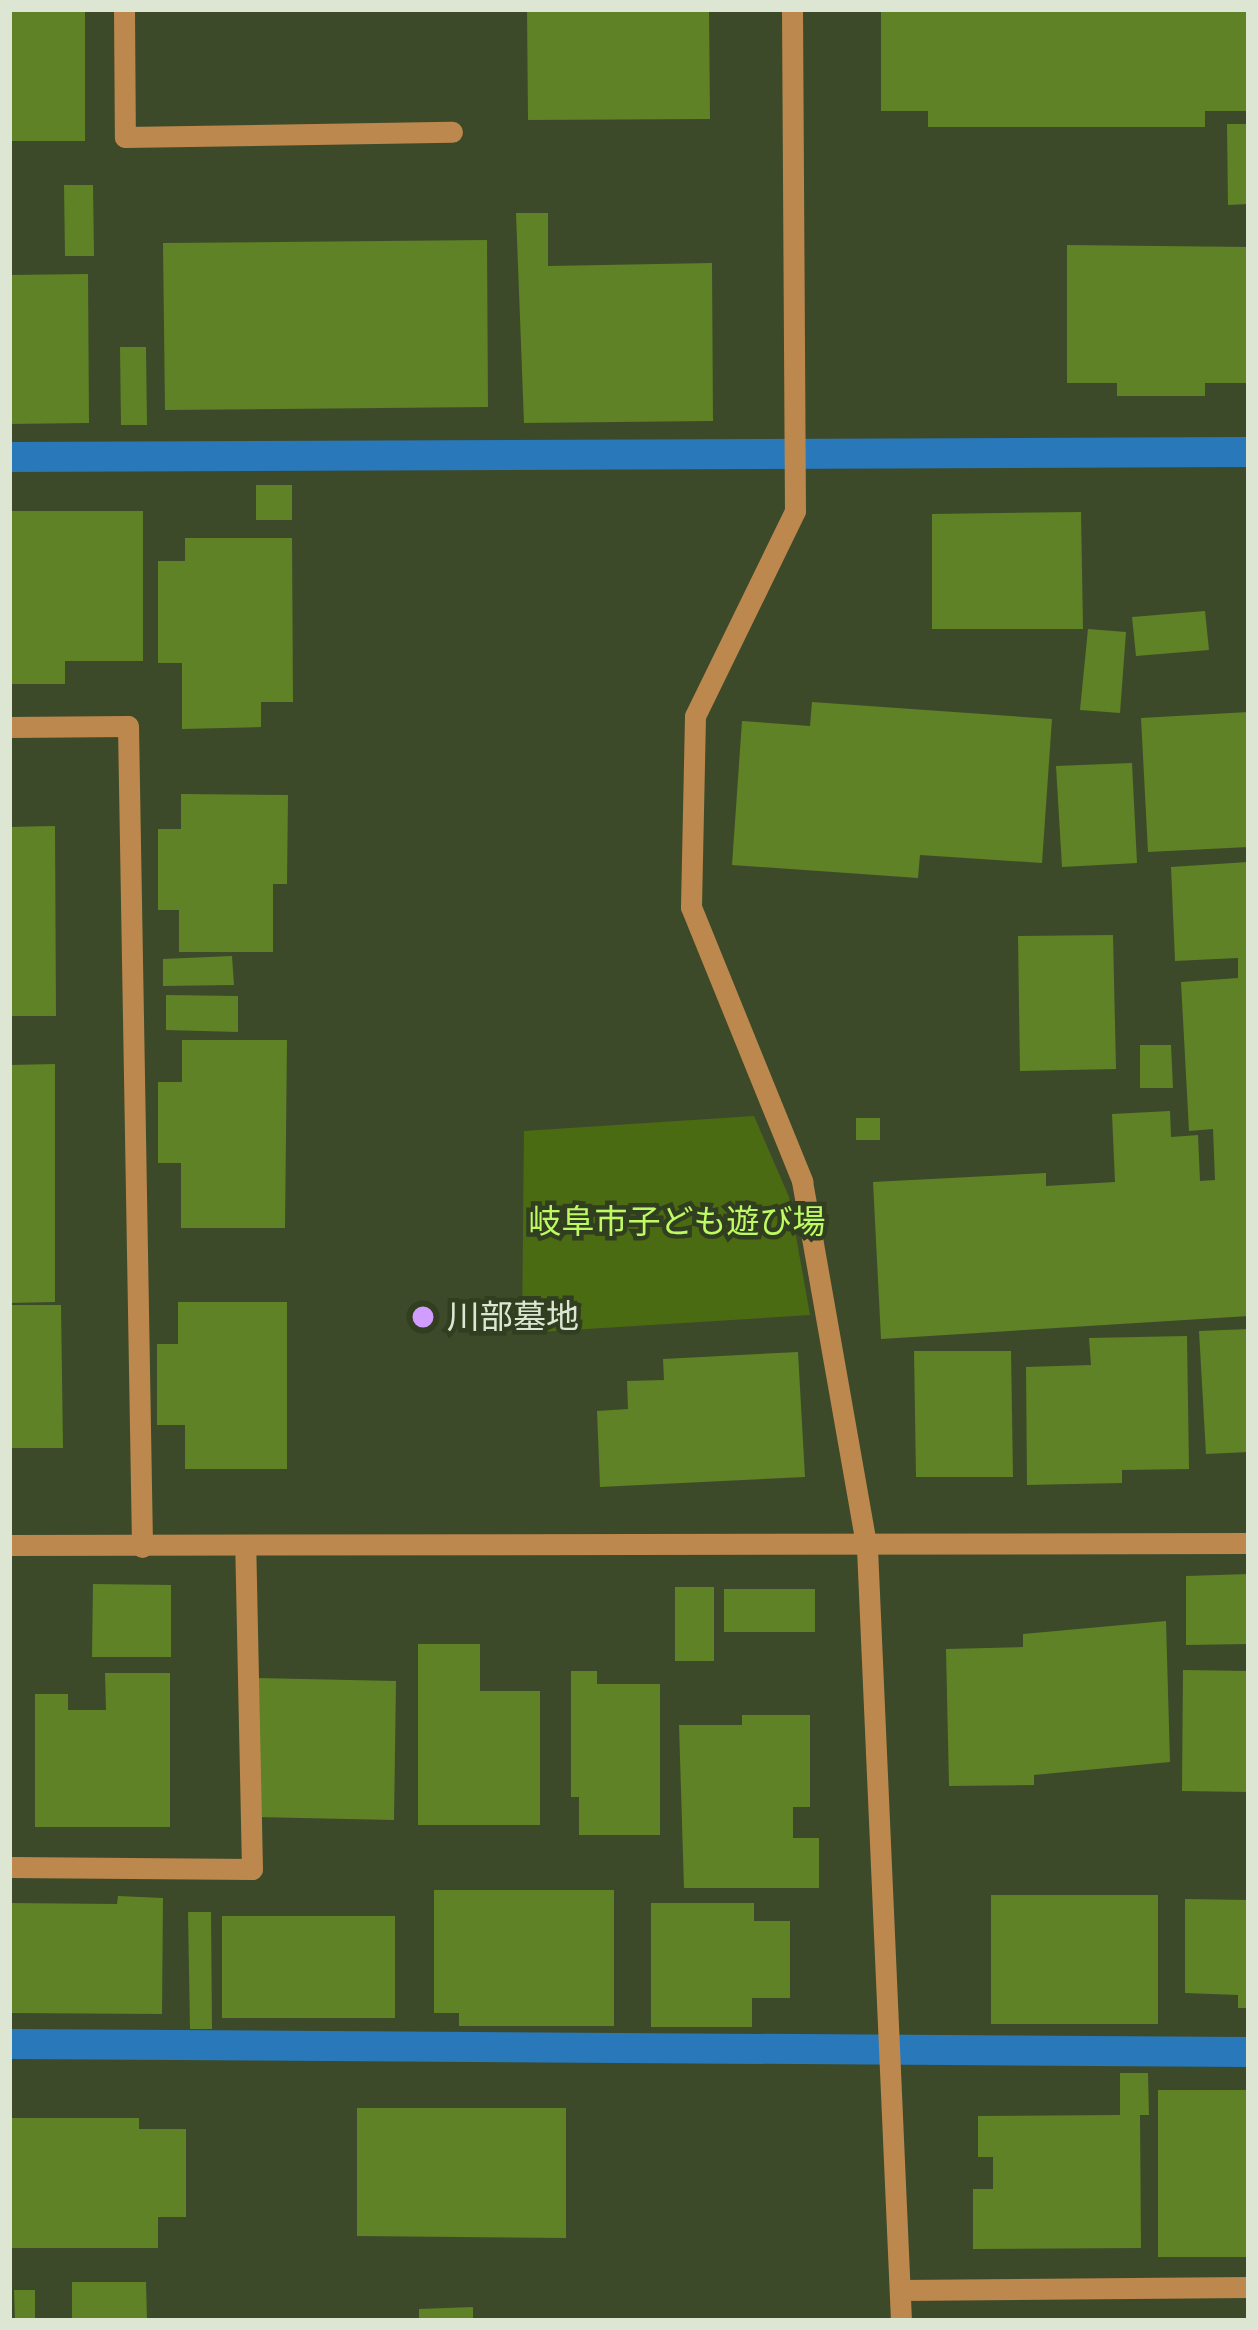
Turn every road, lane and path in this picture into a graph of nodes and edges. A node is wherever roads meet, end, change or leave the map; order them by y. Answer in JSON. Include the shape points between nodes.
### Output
{"nodes":[{"id":1,"x":124,"y":9,"type":"edge"},
{"id":2,"x":792,"y":9,"type":"edge"},
{"id":3,"x":452,"y":132,"type":"dead end"},
{"id":4,"x":9,"y":727,"type":"edge"},
{"id":5,"x":1249,"y":1544,"type":"edge"},
{"id":6,"x":9,"y":1545,"type":"edge"},
{"id":7,"x":142,"y":1546,"type":"junction"},
{"id":8,"x":245,"y":1546,"type":"junction"},
{"id":9,"x":867,"y":1548,"type":"junction"},
{"id":10,"x":9,"y":1867,"type":"edge"},
{"id":11,"x":1249,"y":2287,"type":"edge"},
{"id":12,"x":900,"y":2290,"type":"junction"},
{"id":13,"x":901,"y":2321,"type":"edge"}],
"edges":[{"from":1,"to":3,"type":"street","via":[[125,136]]},
{"from":2,"to":9,"type":"street","via":[[795,511],[694,716],[691,907],[802,1181]]},
{"from":4,"to":7,"type":"street","via":[[128,726]]},
{"from":5,"to":9,"type":"street"},
{"from":6,"to":7,"type":"street"},
{"from":7,"to":8,"type":"street"},
{"from":8,"to":9,"type":"street"},
{"from":8,"to":10,"type":"street","via":[[252,1869]]},
{"from":9,"to":12,"type":"street"},
{"from":11,"to":12,"type":"street"},
{"from":12,"to":13,"type":"street"}]}
